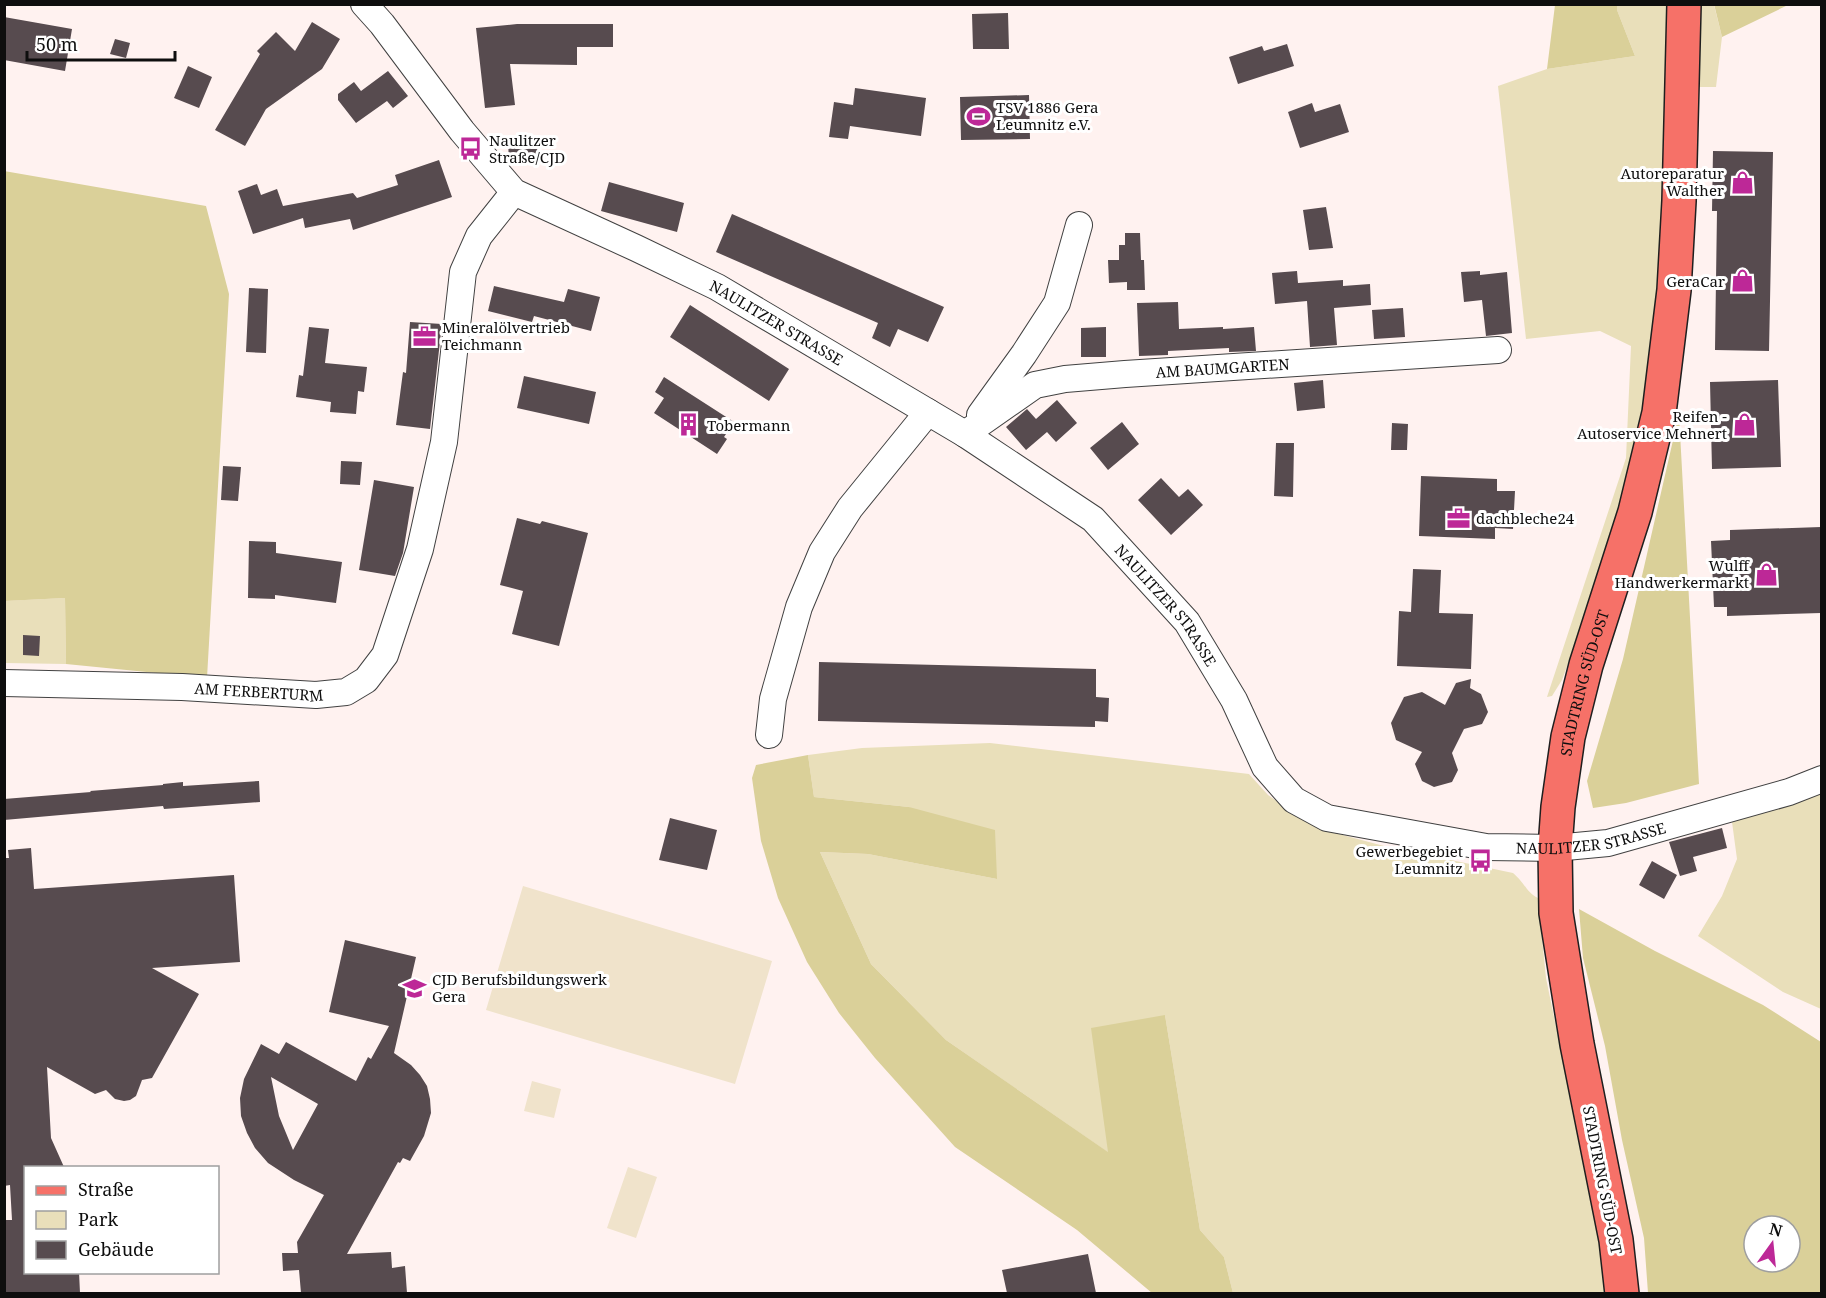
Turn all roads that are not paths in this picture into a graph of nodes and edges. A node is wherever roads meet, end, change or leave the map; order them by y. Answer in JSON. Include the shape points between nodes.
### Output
{"nodes":[{"id":1,"x":364,"y":4,"type":"edge"},
{"id":2,"x":1684,"y":4,"type":"edge"},
{"id":3,"x":514,"y":192,"type":"junction"},
{"id":4,"x":1079,"y":225,"type":"dead end"},
{"id":5,"x":1498,"y":350,"type":"dead end"},
{"id":6,"x":928,"y":412,"type":"junction"},
{"id":7,"x":965,"y":434,"type":"junction"},
{"id":8,"x":4,"y":683,"type":"edge"},
{"id":9,"x":769,"y":735,"type":"dead end"},
{"id":10,"x":1821,"y":779,"type":"edge"},
{"id":11,"x":1555,"y":848,"type":"junction"},
{"id":12,"x":1622,"y":1293,"type":"edge"}],
"edges":[{"from":1,"to":3,"type":"street","name":"NAULITZER STRASSE"},
{"from":2,"to":11,"type":"main road","name":"STADTRING SÜD-OST","via":[[1674,290],[1659,413],[1635,512],[1586,665],[1568,737]]},
{"from":3,"to":6,"type":"street","name":"NAULITZER STRASSE","via":[[717,287]]},
{"from":3,"to":8,"type":"street","name":"AM FERBERTURM","via":[[479,236],[463,272],[444,442],[420,549],[385,655],[366,680],[346,692],[316,695]]},
{"from":4,"to":7,"type":"street","via":[[1057,303]]},
{"from":5,"to":7,"type":"street","name":"AM BAUMGARTEN","via":[[1065,379],[1035,385]]},
{"from":6,"to":7,"type":"street","name":"NAULITZER STRASSE"},
{"from":6,"to":9,"type":"street","via":[[856,501],[822,552],[799,607],[773,699]]},
{"from":7,"to":11,"type":"street","name":"NAULITZER STRASSE","via":[[1093,519],[1187,622],[1234,700],[1265,767],[1294,800],[1328,818],[1387,830],[1486,847]]},
{"from":10,"to":11,"type":"street","name":"NAULITZER STRASSE","via":[[1789,792],[1608,843]]},
{"from":11,"to":12,"type":"main road","name":"STADTRING SÜD-OST","via":[[1556,913],[1616,1240]]}]}
